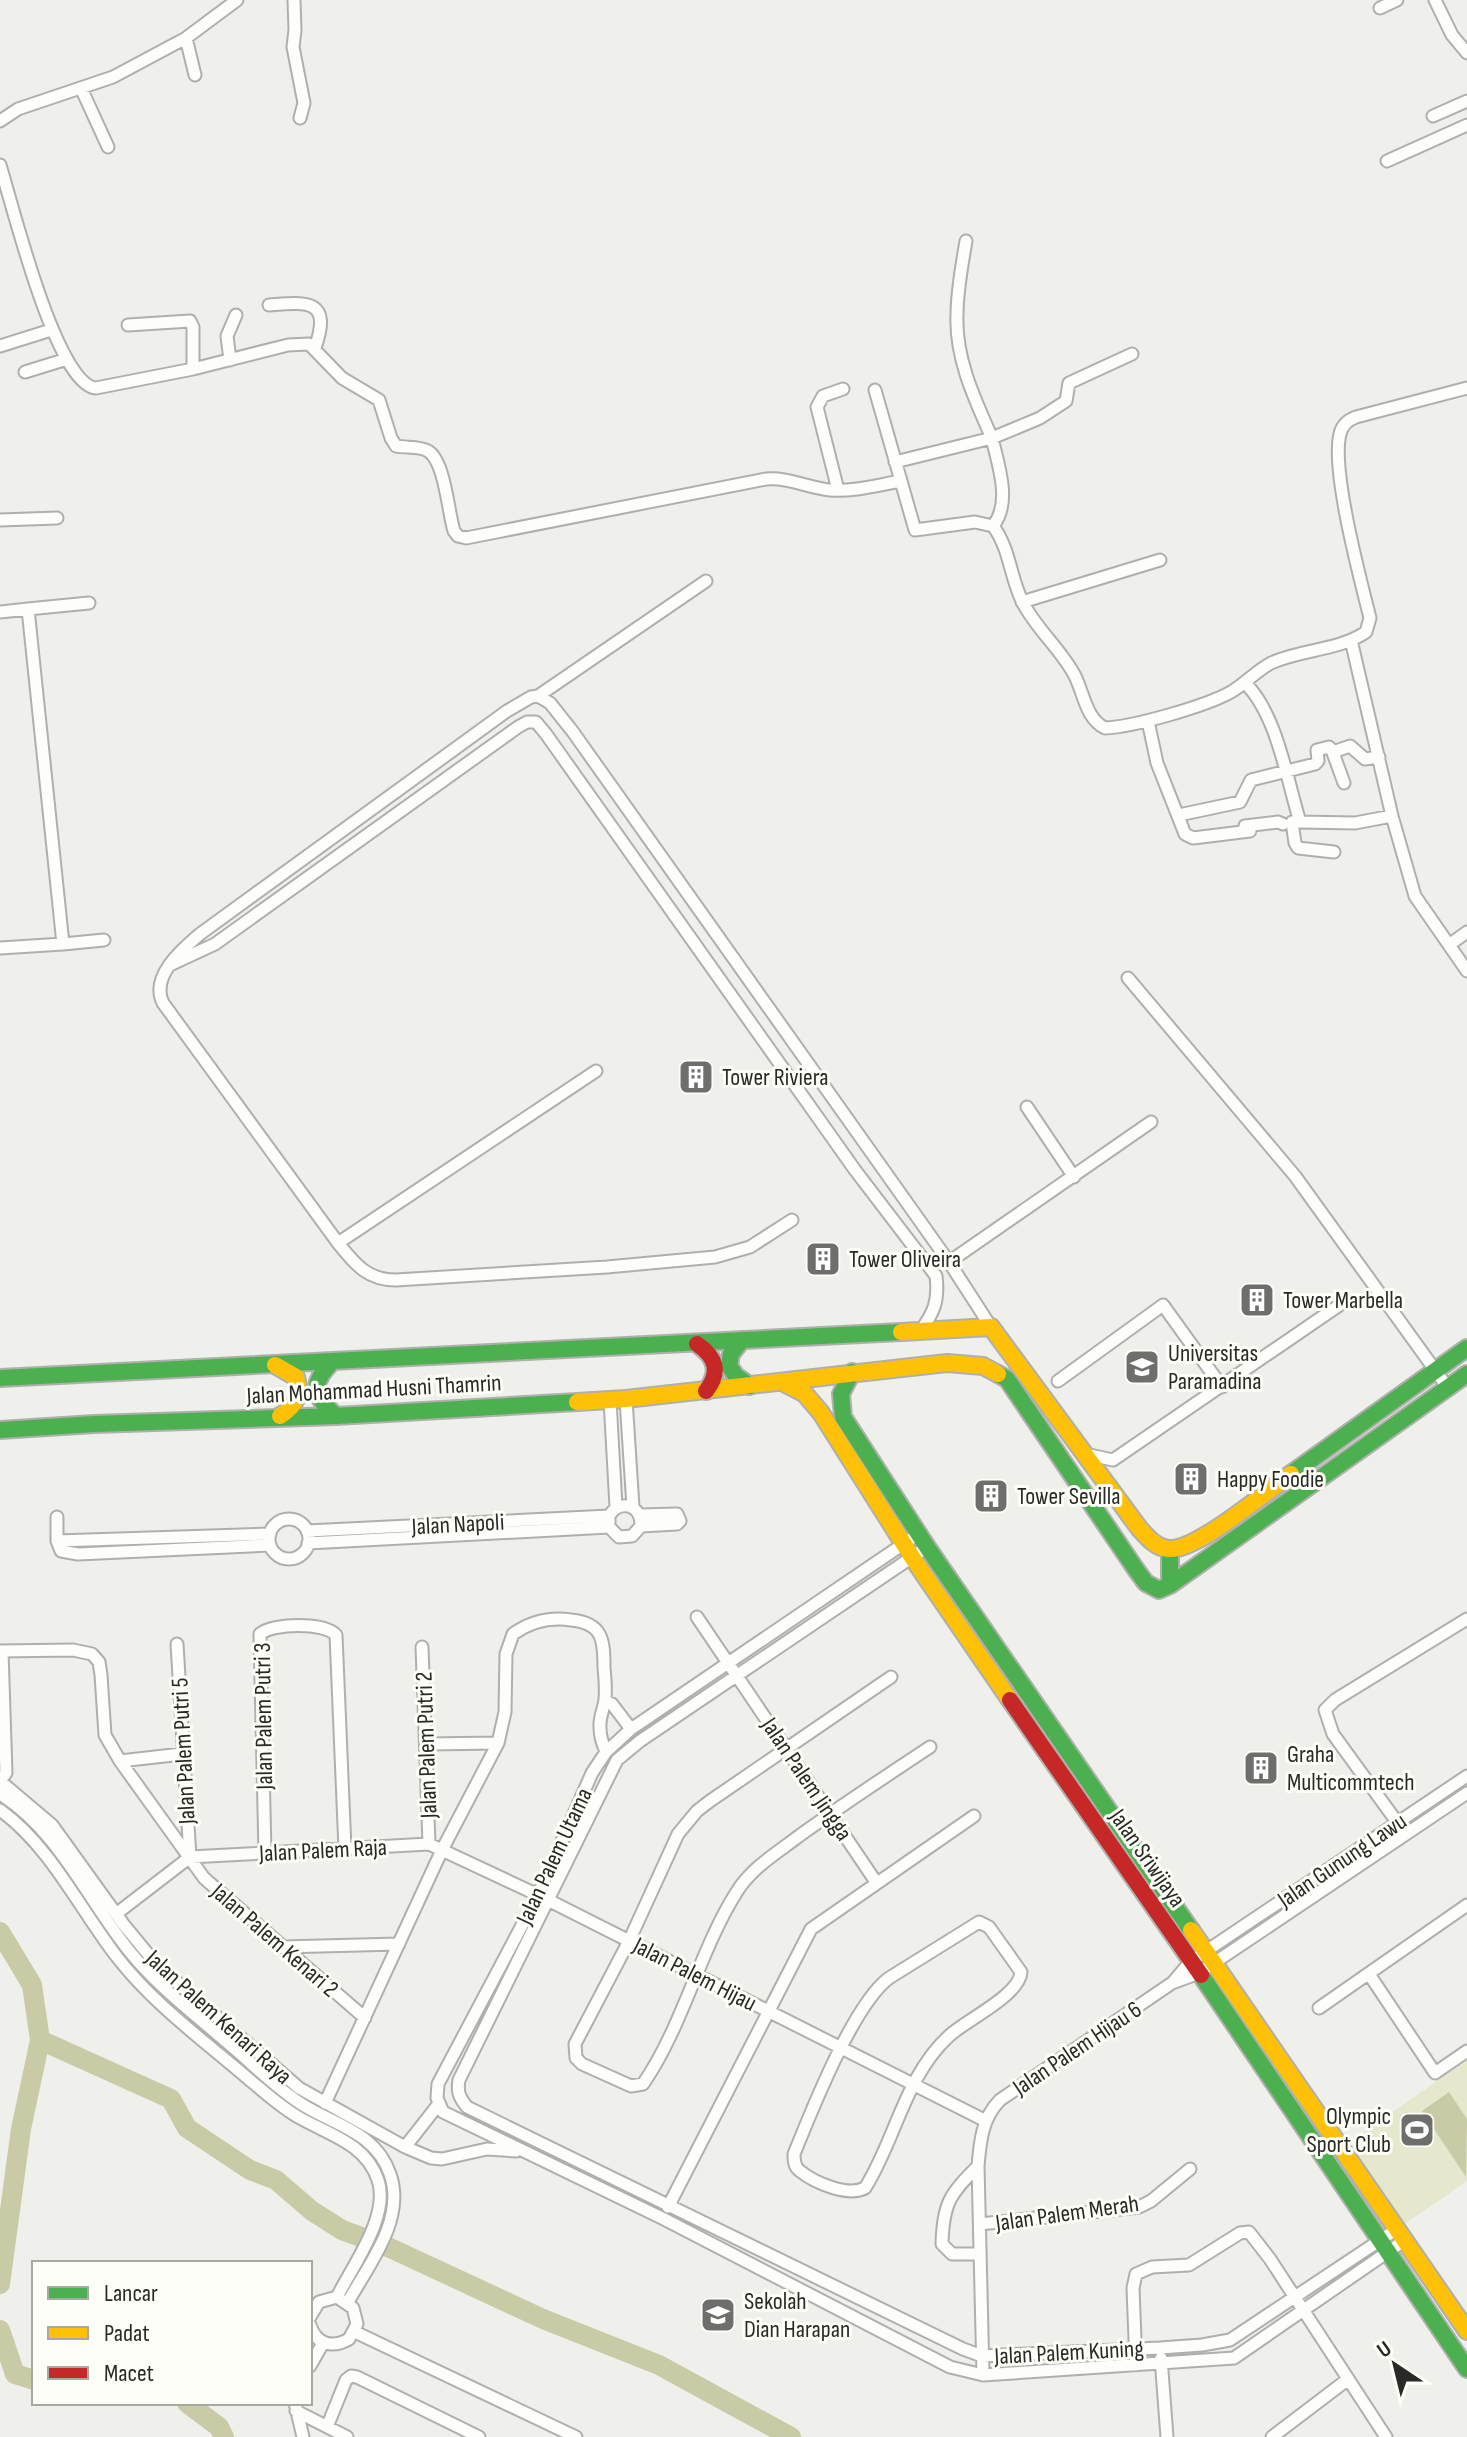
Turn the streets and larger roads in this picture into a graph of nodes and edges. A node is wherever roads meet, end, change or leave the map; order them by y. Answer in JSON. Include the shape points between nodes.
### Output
{"nodes":[{"id":1,"x":237,"y":0,"type":"edge"},
{"id":2,"x":294,"y":0,"type":"edge"},
{"id":3,"x":1397,"y":0,"type":"edge"},
{"id":4,"x":1435,"y":0,"type":"edge"},
{"id":5,"x":1380,"y":8,"type":"dead end"},
{"id":6,"x":186,"y":38,"type":"junction"},
{"id":7,"x":1466,"y":49,"type":"edge"},
{"id":8,"x":195,"y":75,"type":"dead end"},
{"id":9,"x":81,"y":88,"type":"junction"},
{"id":10,"x":1467,"y":101,"type":"edge"},
{"id":11,"x":1433,"y":116,"type":"dead end"},
{"id":12,"x":300,"y":118,"type":"dead end"},
{"id":13,"x":0,"y":121,"type":"edge"},
{"id":14,"x":1467,"y":125,"type":"edge"},
{"id":15,"x":108,"y":147,"type":"dead end"},
{"id":16,"x":1387,"y":161,"type":"dead end"},
{"id":17,"x":0,"y":165,"type":"edge"},
{"id":18,"x":966,"y":241,"type":"dead end"},
{"id":19,"x":269,"y":305,"type":"dead end"},
{"id":20,"x":236,"y":315,"type":"dead end"},
{"id":21,"x":128,"y":325,"type":"dead end"},
{"id":22,"x":51,"y":330,"type":"junction"},
{"id":23,"x":0,"y":346,"type":"edge"},
{"id":24,"x":315,"y":348,"type":"junction"},
{"id":25,"x":1132,"y":354,"type":"dead end"},
{"id":26,"x":67,"y":359,"type":"junction"},
{"id":27,"x":230,"y":360,"type":"junction"},
{"id":28,"x":193,"y":369,"type":"junction"},
{"id":29,"x":25,"y":372,"type":"dead end"},
{"id":30,"x":1467,"y":388,"type":"edge"},
{"id":31,"x":843,"y":389,"type":"dead end"},
{"id":32,"x":875,"y":390,"type":"dead end"},
{"id":33,"x":992,"y":438,"type":"junction"},
{"id":34,"x":895,"y":462,"type":"junction"},
{"id":35,"x":901,"y":481,"type":"junction"},
{"id":36,"x":838,"y":490,"type":"junction"},
{"id":37,"x":57,"y":518,"type":"dead end"},
{"id":38,"x":0,"y":520,"type":"edge"},
{"id":39,"x":993,"y":526,"type":"junction"},
{"id":40,"x":1160,"y":560,"type":"dead end"},
{"id":41,"x":706,"y":581,"type":"dead end"},
{"id":42,"x":1022,"y":602,"type":"junction"},
{"id":43,"x":89,"y":603,"type":"dead end"},
{"id":44,"x":28,"y":609,"type":"junction"},
{"id":45,"x":0,"y":612,"type":"edge"},
{"id":46,"x":1351,"y":640,"type":"junction"},
{"id":47,"x":1245,"y":683,"type":"junction"},
{"id":48,"x":538,"y":696,"type":"junction"},
{"id":49,"x":1148,"y":721,"type":"junction"},
{"id":50,"x":1333,"y":752,"type":"junction"},
{"id":51,"x":1379,"y":757,"type":"junction"},
{"id":52,"x":1285,"y":771,"type":"junction"},
{"id":53,"x":1344,"y":783,"type":"dead end"},
{"id":54,"x":1179,"y":815,"type":"junction"},
{"id":55,"x":1392,"y":816,"type":"junction"},
{"id":56,"x":1289,"y":824,"type":"junction"},
{"id":57,"x":1334,"y":852,"type":"dead end"},
{"id":58,"x":1467,"y":932,"type":"edge"},
{"id":59,"x":104,"y":940,"type":"dead end"},
{"id":60,"x":63,"y":944,"type":"junction"},
{"id":61,"x":1449,"y":945,"type":"junction"},
{"id":62,"x":0,"y":948,"type":"edge"},
{"id":63,"x":171,"y":964,"type":"junction"},
{"id":64,"x":1467,"y":971,"type":"edge"},
{"id":65,"x":748,"y":978,"type":"junction"},
{"id":66,"x":1128,"y":978,"type":"dead end"},
{"id":67,"x":728,"y":991,"type":"junction"},
{"id":68,"x":596,"y":1071,"type":"dead end"},
{"id":69,"x":1027,"y":1107,"type":"dead end"},
{"id":70,"x":1151,"y":1122,"type":"dead end"},
{"id":71,"x":1074,"y":1177,"type":"junction"},
{"id":72,"x":792,"y":1220,"type":"dead end"},
{"id":73,"x":338,"y":1243,"type":"junction"},
{"id":74,"x":949,"y":1262,"type":"junction"},
{"id":75,"x":1341,"y":1304,"type":"dead end"},
{"id":76,"x":991,"y":1327,"type":"junction"},
{"id":77,"x":919,"y":1333,"type":"junction"},
{"id":78,"x":742,"y":1340,"type":"junction"},
{"id":79,"x":697,"y":1344,"type":"junction"},
{"id":80,"x":1467,"y":1348,"type":"edge"},
{"id":81,"x":332,"y":1362,"type":"junction"},
{"id":82,"x":274,"y":1364,"type":"junction"},
{"id":83,"x":1436,"y":1370,"type":"junction"},
{"id":84,"x":852,"y":1372,"type":"junction"},
{"id":85,"x":1467,"y":1374,"type":"edge"},
{"id":86,"x":0,"y":1378,"type":"edge"},
{"id":87,"x":1058,"y":1381,"type":"dead end"},
{"id":88,"x":782,"y":1382,"type":"junction"},
{"id":89,"x":750,"y":1386,"type":"junction"},
{"id":90,"x":1222,"y":1387,"type":"junction"},
{"id":91,"x":1448,"y":1388,"type":"junction"},
{"id":92,"x":706,"y":1391,"type":"junction"},
{"id":93,"x":618,"y":1400,"type":"junction"},
{"id":94,"x":336,"y":1416,"type":"junction"},
{"id":95,"x":277,"y":1417,"type":"junction"},
{"id":96,"x":0,"y":1430,"type":"edge"},
{"id":97,"x":1085,"y":1454,"type":"junction"},
{"id":98,"x":638,"y":1516,"type":"junction"},
{"id":99,"x":57,"y":1517,"type":"dead end"},
{"id":100,"x":612,"y":1517,"type":"junction"},
{"id":101,"x":308,"y":1537,"type":"junction"},
{"id":102,"x":270,"y":1540,"type":"junction"},
{"id":103,"x":923,"y":1540,"type":"junction"},
{"id":104,"x":1170,"y":1549,"type":"junction"},
{"id":105,"x":903,"y":1554,"type":"junction"},
{"id":106,"x":1170,"y":1585,"type":"junction"},
{"id":107,"x":697,"y":1617,"type":"dead end"},
{"id":108,"x":1467,"y":1619,"type":"edge"},
{"id":109,"x":177,"y":1644,"type":"dead end"},
{"id":110,"x":422,"y":1647,"type":"dead end"},
{"id":111,"x":1,"y":1651,"type":"edge"},
{"id":112,"x":729,"y":1664,"type":"junction"},
{"id":113,"x":738,"y":1676,"type":"junction"},
{"id":114,"x":891,"y":1677,"type":"dead end"},
{"id":115,"x":605,"y":1701,"type":"junction"},
{"id":116,"x":631,"y":1729,"type":"junction"},
{"id":117,"x":498,"y":1743,"type":"junction"},
{"id":118,"x":427,"y":1744,"type":"junction"},
{"id":119,"x":930,"y":1747,"type":"dead end"},
{"id":120,"x":787,"y":1749,"type":"junction"},
{"id":121,"x":606,"y":1752,"type":"junction"},
{"id":122,"x":182,"y":1754,"type":"junction"},
{"id":123,"x":120,"y":1761,"type":"junction"},
{"id":124,"x":1467,"y":1776,"type":"edge"},
{"id":125,"x":0,"y":1781,"type":"edge"},
{"id":126,"x":1467,"y":1793,"type":"edge"},
{"id":127,"x":0,"y":1794,"type":"edge"},
{"id":128,"x":0,"y":1810,"type":"edge"},
{"id":129,"x":831,"y":1814,"type":"junction"},
{"id":130,"x":974,"y":1816,"type":"dead end"},
{"id":131,"x":1397,"y":1822,"type":"junction"},
{"id":132,"x":429,"y":1844,"type":"junction"},
{"id":133,"x":345,"y":1849,"type":"junction"},
{"id":134,"x":442,"y":1850,"type":"junction"},
{"id":135,"x":265,"y":1853,"type":"junction"},
{"id":136,"x":190,"y":1857,"type":"junction"},
{"id":137,"x":218,"y":1857,"type":"junction"},
{"id":138,"x":204,"y":1878,"type":"junction"},
{"id":139,"x":876,"y":1882,"type":"junction"},
{"id":140,"x":543,"y":1898,"type":"junction"},
{"id":141,"x":1467,"y":1905,"type":"edge"},
{"id":142,"x":116,"y":1914,"type":"junction"},
{"id":143,"x":629,"y":1941,"type":"junction"},
{"id":144,"x":399,"y":1944,"type":"junction"},
{"id":145,"x":281,"y":1947,"type":"junction"},
{"id":146,"x":1216,"y":1953,"type":"junction"},
{"id":147,"x":1194,"y":1968,"type":"junction"},
{"id":148,"x":1369,"y":1974,"type":"junction"},
{"id":149,"x":698,"y":1976,"type":"junction"},
{"id":150,"x":1319,"y":2008,"type":"dead end"},
{"id":151,"x":768,"y":2011,"type":"junction"},
{"id":152,"x":365,"y":2018,"type":"junction"},
{"id":153,"x":842,"y":2048,"type":"junction"},
{"id":154,"x":1467,"y":2051,"type":"edge"},
{"id":155,"x":914,"y":2085,"type":"junction"},
{"id":156,"x":437,"y":2101,"type":"junction"},
{"id":157,"x":325,"y":2103,"type":"junction"},
{"id":158,"x":467,"y":2107,"type":"joint"},
{"id":159,"x":986,"y":2121,"type":"junction"},
{"id":160,"x":405,"y":2147,"type":"junction"},
{"id":161,"x":522,"y":2151,"type":"junction"},
{"id":162,"x":978,"y":2166,"type":"junction"},
{"id":163,"x":1190,"y":2169,"type":"dead end"},
{"id":164,"x":669,"y":2204,"type":"junction"},
{"id":165,"x":664,"y":2219,"type":"junction"},
{"id":166,"x":980,"y":2224,"type":"junction"},
{"id":167,"x":1401,"y":2234,"type":"junction"},
{"id":168,"x":1376,"y":2251,"type":"junction"},
{"id":169,"x":980,"y":2254,"type":"junction"},
{"id":170,"x":1295,"y":2298,"type":"junction"},
{"id":171,"x":342,"y":2300,"type":"junction"},
{"id":172,"x":1304,"y":2311,"type":"junction"},
{"id":173,"x":312,"y":2314,"type":"edge"},
{"id":174,"x":312,"y":2330,"type":"edge"},
{"id":175,"x":1467,"y":2331,"type":"edge"},
{"id":176,"x":355,"y":2332,"type":"junction"},
{"id":177,"x":323,"y":2343,"type":"junction"},
{"id":178,"x":1160,"y":2348,"type":"junction"},
{"id":179,"x":1135,"y":2349,"type":"junction"},
{"id":180,"x":982,"y":2356,"type":"junction"},
{"id":181,"x":312,"y":2362,"type":"edge"},
{"id":182,"x":1162,"y":2363,"type":"junction"},
{"id":183,"x":1136,"y":2365,"type":"junction"},
{"id":184,"x":1467,"y":2369,"type":"edge"},
{"id":185,"x":983,"y":2375,"type":"junction"},
{"id":186,"x":1347,"y":2380,"type":"junction"},
{"id":187,"x":296,"y":2407,"type":"edge"},
{"id":188,"x":327,"y":2427,"type":"junction"},
{"id":189,"x":303,"y":2437,"type":"edge"},
{"id":190,"x":347,"y":2437,"type":"edge"},
{"id":191,"x":479,"y":2437,"type":"edge"},
{"id":192,"x":576,"y":2437,"type":"edge"},
{"id":193,"x":1167,"y":2437,"type":"edge"},
{"id":194,"x":1272,"y":2437,"type":"edge"},
{"id":195,"x":1386,"y":2437,"type":"edge"}],
"edges":[{"from":1,"to":6,"type":"street"},
{"from":2,"to":12,"type":"street","via":[[293,47],[304,103]]},
{"from":3,"to":5,"type":"street"},
{"from":4,"to":7,"type":"street","via":[[1446,25]]},
{"from":6,"to":8,"type":"street"},
{"from":6,"to":9,"type":"street"},
{"from":9,"to":13,"type":"street","via":[[18,109]]},
{"from":9,"to":15,"type":"street"},
{"from":10,"to":11,"type":"street"},
{"from":14,"to":16,"type":"street"},
{"from":17,"to":22,"type":"street"},
{"from":18,"to":33,"type":"street","via":[[957,330],[969,385]]},
{"from":19,"to":24,"type":"street","via":[[299,302],[316,307],[321,324]]},
{"from":20,"to":27,"type":"street","via":[[227,336]]},
{"from":21,"to":28,"type":"street","via":[[190,321]]},
{"from":22,"to":23,"type":"street"},
{"from":22,"to":26,"type":"street"},
{"from":24,"to":27,"type":"street","via":[[296,343]]},
{"from":24,"to":36,"type":"street","via":[[342,378],[379,400],[394,444],[432,455],[460,537],[766,479]]},
{"from":25,"to":33,"type":"street","via":[[1069,383],[1066,401],[1050,413]]},
{"from":26,"to":28,"type":"street","via":[[90,387]]},
{"from":26,"to":29,"type":"street"},
{"from":27,"to":28,"type":"street"},
{"from":30,"to":46,"type":"street","via":[[1356,417],[1341,430],[1340,477],[1370,618],[1366,632]]},
{"from":31,"to":36,"type":"street","via":[[823,396],[817,407]]},
{"from":32,"to":34,"type":"street"},
{"from":33,"to":34,"type":"street"},
{"from":33,"to":39,"type":"street","via":[[1002,498]]},
{"from":34,"to":35,"type":"street"},
{"from":35,"to":36,"type":"street"},
{"from":35,"to":39,"type":"street","via":[[915,530],[975,522]]},
{"from":37,"to":38,"type":"street"},
{"from":39,"to":42,"type":"street","via":[[1006,547]]},
{"from":40,"to":42,"type":"street"},
{"from":41,"to":48,"type":"street"},
{"from":42,"to":49,"type":"street","via":[[1073,671],[1099,725]]},
{"from":43,"to":44,"type":"street"},
{"from":44,"to":45,"type":"street"},
{"from":44,"to":60,"type":"street"},
{"from":46,"to":47,"type":"street","via":[[1272,663]]},
{"from":46,"to":51,"type":"street"},
{"from":47,"to":49,"type":"street","via":[[1219,698]]},
{"from":47,"to":52,"type":"street","via":[[1270,722]]},
{"from":48,"to":63,"type":"street","via":[[507,711],[200,934]]},
{"from":48,"to":65,"type":"street","via":[[573,732]]},
{"from":49,"to":54,"type":"street","via":[[1157,763]]},
{"from":50,"to":51,"type":"street","via":[[1350,746],[1365,759]]},
{"from":50,"to":52,"type":"street","via":[[1318,748],[1316,763]]},
{"from":50,"to":53,"type":"street"},
{"from":51,"to":55,"type":"street"},
{"from":52,"to":54,"type":"street","via":[[1251,780],[1237,803]]},
{"from":52,"to":56,"type":"street"},
{"from":54,"to":56,"type":"street","via":[[1184,832],[1193,838],[1247,831],[1245,826]]},
{"from":55,"to":56,"type":"street","via":[[1355,823]]},
{"from":55,"to":61,"type":"street","via":[[1415,896]]},
{"from":56,"to":57,"type":"street","via":[[1299,849]]},
{"from":58,"to":61,"type":"street"},
{"from":59,"to":60,"type":"street"},
{"from":60,"to":62,"type":"street"},
{"from":61,"to":64,"type":"street"},
{"from":63,"to":67,"type":"street","via":[[215,944],[531,721],[546,734]]},
{"from":63,"to":73,"type":"street","via":[[159,984],[163,1003]]},
{"from":65,"to":67,"type":"street"},
{"from":65,"to":74,"type":"street"},
{"from":66,"to":83,"type":"street","via":[[1295,1176]]},
{"from":67,"to":77,"type":"street","via":[[936,1276],[934,1313]]},
{"from":68,"to":73,"type":"street"},
{"from":69,"to":71,"type":"street"},
{"from":70,"to":71,"type":"street"},
{"from":71,"to":74,"type":"street"},
{"from":72,"to":73,"type":"street","via":[[750,1247],[715,1257],[396,1280],[364,1272]]},
{"from":74,"to":76,"type":"street"},
{"from":75,"to":90,"type":"street"},
{"from":76,"to":77,"type":"street","name":"Jalan Mohammad Husni Thamrin"},
{"from":76,"to":97,"type":"street"},
{"from":77,"to":78,"type":"street","name":"Jalan Mohammad Husni Thamrin"},
{"from":78,"to":79,"type":"street","name":"Jalan Mohammad Husni Thamrin"},
{"from":78,"to":89,"type":"street","via":[[728,1363]]},
{"from":79,"to":81,"type":"street","name":"Jalan Mohammad Husni Thamrin"},
{"from":79,"to":92,"type":"street","via":[[716,1363],[716,1379]]},
{"from":80,"to":83,"type":"street"},
{"from":81,"to":82,"type":"street","name":"Jalan Mohammad Husni Thamrin"},
{"from":81,"to":94,"type":"street","via":[[321,1372],[316,1391]]},
{"from":82,"to":86,"type":"street","name":"Jalan Mohammad Husni Thamrin"},
{"from":82,"to":95,"type":"street","via":[[296,1377],[300,1388],[292,1409]]},
{"from":83,"to":91,"type":"street"},
{"from":83,"to":104,"type":"street","via":[[1202,1538]]},
{"from":84,"to":88,"type":"street","name":"Jalan Mohammad Husni Thamrin"},
{"from":84,"to":103,"type":"street","name":"Jalan Sriwijaya","via":[[841,1394],[843,1417]]},
{"from":84,"to":106,"type":"street","name":"Jalan Mohammad Husni Thamrin","via":[[947,1363],[983,1366],[1007,1379],[1143,1579],[1157,1590]]},
{"from":85,"to":91,"type":"street"},
{"from":87,"to":90,"type":"street","via":[[1163,1305]]},
{"from":88,"to":89,"type":"street","name":"Jalan Mohammad Husni Thamrin"},
{"from":88,"to":105,"type":"street","name":"Jalan Sriwijaya","via":[[805,1394],[821,1413]]},
{"from":89,"to":92,"type":"street","name":"Jalan Mohammad Husni Thamrin"},
{"from":90,"to":97,"type":"street","via":[[1113,1460]]},
{"from":91,"to":106,"type":"street"},
{"from":92,"to":93,"type":"street","name":"Jalan Mohammad Husni Thamrin"},
{"from":93,"to":94,"type":"street","name":"Jalan Mohammad Husni Thamrin"},
{"from":93,"to":98,"type":"street"},
{"from":93,"to":100,"type":"street"},
{"from":94,"to":95,"type":"street","name":"Jalan Mohammad Husni Thamrin"},
{"from":95,"to":96,"type":"street","name":"Jalan Mohammad Husni Thamrin"},
{"from":97,"to":104,"type":"street","via":[[1139,1528],[1158,1547]]},
{"from":98,"to":100,"type":"street","name":"Jalan Napoli","via":[[625,1505]]},
{"from":98,"to":100,"type":"street","name":"Jalan Napoli","via":[[635,1535],[624,1538],[614,1534]]},
{"from":99,"to":102,"type":"street","name":"Jalan Napoli","via":[[61,1551],[78,1554]]},
{"from":100,"to":101,"type":"street","name":"Jalan Napoli"},
{"from":101,"to":102,"type":"street","name":"Jalan Napoli","via":[[297,1521],[286,1520],[276,1525]]},
{"from":101,"to":102,"type":"street","name":"Jalan Napoli","via":[[303,1553],[292,1559],[280,1557]]},
{"from":103,"to":105,"type":"street"},
{"from":103,"to":146,"type":"street","name":"Jalan Sriwijaya"},
{"from":104,"to":106,"type":"street"},
{"from":105,"to":112,"type":"street","name":"Jalan Palem Utama"},
{"from":105,"to":113,"type":"street","name":"Jalan Palem Utama"},
{"from":105,"to":147,"type":"street","name":"Jalan Sriwijaya"},
{"from":107,"to":112,"type":"street"},
{"from":108,"to":131,"type":"street","via":[[1325,1710],[1333,1734]]},
{"from":109,"to":122,"type":"street","name":"Jalan Palem Putri 5"},
{"from":110,"to":118,"type":"street","name":"Jalan Palem Putri 2"},
{"from":111,"to":123,"type":"street","name":"Jalan Palem Kenari 2","via":[[92,1654],[99,1662],[105,1735]]},
{"from":111,"to":125,"type":"street","via":[[6,1773]]},
{"from":112,"to":113,"type":"street"},
{"from":112,"to":116,"type":"street","name":"Jalan Palem Utama"},
{"from":113,"to":120,"type":"street","name":"Jalan Palem Jingga"},
{"from":113,"to":140,"type":"street","name":"Jalan Palem Utama","via":[[617,1760]]},
{"from":114,"to":120,"type":"street"},
{"from":115,"to":116,"type":"street"},
{"from":115,"to":117,"type":"street","via":[[602,1641],[596,1628],[564,1619],[533,1623],[508,1641]]},
{"from":115,"to":121,"type":"street","via":[[600,1730]]},
{"from":116,"to":121,"type":"street","name":"Jalan Palem Utama"},
{"from":117,"to":118,"type":"street"},
{"from":117,"to":134,"type":"street"},
{"from":118,"to":132,"type":"street","name":"Jalan Palem Putri 2"},
{"from":119,"to":129,"type":"street"},
{"from":120,"to":129,"type":"street","name":"Jalan Palem Jingga"},
{"from":120,"to":143,"type":"street","via":[[687,1821]]},
{"from":121,"to":140,"type":"street","name":"Jalan Palem Utama","via":[[587,1784]]},
{"from":122,"to":123,"type":"street"},
{"from":122,"to":136,"type":"street","name":"Jalan Palem Putri 5"},
{"from":123,"to":136,"type":"street","name":"Jalan Palem Kenari 2"},
{"from":124,"to":131,"type":"street","name":"Jalan Gunung Lawu"},
{"from":125,"to":142,"type":"street","name":"Jalan Palem Kenari Raya","via":[[52,1825]]},
{"from":126,"to":146,"type":"street","name":"Jalan Gunung Lawu"},
{"from":127,"to":171,"type":"street","via":[[50,1838],[128,1949],[161,1984],[281,2089],[352,2129],[382,2154],[395,2208],[369,2263]]},
{"from":128,"to":171,"type":"street","via":[[39,1846],[117,1958],[151,1994],[272,2099],[371,2162],[382,2193],[376,2221]]},
{"from":129,"to":139,"type":"street","name":"Jalan Palem Jingga"},
{"from":129,"to":149,"type":"street","via":[[742,1883]]},
{"from":130,"to":139,"type":"street"},
{"from":131,"to":146,"type":"street","name":"Jalan Gunung Lawu"},
{"from":132,"to":133,"type":"street","name":"Jalan Palem Raja"},
{"from":132,"to":134,"type":"street","name":"Jalan Palem Raja"},
{"from":133,"to":135,"type":"street","name":"Jalan Palem Raja"},
{"from":133,"to":135,"type":"street","name":"Jalan Palem Putri 3","via":[[338,1640],[324,1627],[274,1627],[260,1634]]},
{"from":134,"to":140,"type":"street","name":"Jalan Palem Raja"},
{"from":134,"to":144,"type":"street"},
{"from":135,"to":137,"type":"street","name":"Jalan Palem Raja"},
{"from":136,"to":137,"type":"street","name":"Jalan Palem Raja"},
{"from":136,"to":138,"type":"street","name":"Jalan Palem Kenari 2"},
{"from":136,"to":142,"type":"street"},
{"from":137,"to":138,"type":"street"},
{"from":138,"to":145,"type":"street","name":"Jalan Palem Kenari 2"},
{"from":139,"to":151,"type":"street","via":[[811,1929]]},
{"from":140,"to":143,"type":"street","name":"Jalan Palem Hijau"},
{"from":140,"to":156,"type":"street","name":"Jalan Palem Utama","via":[[438,2084]]},
{"from":140,"to":158,"type":"street","name":"Jalan Palem Utama","via":[[459,2080],[457,2091]]},
{"from":141,"to":148,"type":"street"},
{"from":142,"to":157,"type":"street","name":"Jalan Palem Kenari Raya","via":[[173,1981],[299,2088]]},
{"from":143,"to":149,"type":"street","name":"Jalan Palem Hijau"},
{"from":143,"to":149,"type":"street","via":[[575,2044],[582,2064],[631,2086],[643,2084]]},
{"from":144,"to":145,"type":"street"},
{"from":144,"to":152,"type":"street"},
{"from":145,"to":152,"type":"street","name":"Jalan Palem Kenari 2"},
{"from":146,"to":147,"type":"street","name":"Jalan Palem Hijau 6"},
{"from":146,"to":167,"type":"street","name":"Jalan Sriwijaya"},
{"from":147,"to":159,"type":"street","name":"Jalan Palem Hijau 6","via":[[1000,2100]]},
{"from":147,"to":168,"type":"street","name":"Jalan Sriwijaya"},
{"from":148,"to":150,"type":"street"},
{"from":148,"to":154,"type":"street","via":[[1435,2073]]},
{"from":149,"to":151,"type":"street","name":"Jalan Palem Hijau"},
{"from":151,"to":153,"type":"street","name":"Jalan Palem Hijau"},
{"from":151,"to":164,"type":"street"},
{"from":152,"to":157,"type":"street"},
{"from":153,"to":155,"type":"street","name":"Jalan Palem Hijau"},
{"from":153,"to":155,"type":"street","via":[[794,2154],[800,2171],[839,2190],[865,2188]]},
{"from":153,"to":155,"type":"street","via":[[877,1987],[972,1925],[985,1923],[1021,1978],[949,2036]]},
{"from":155,"to":159,"type":"street","name":"Jalan Palem Hijau"},
{"from":156,"to":160,"type":"street","name":"Jalan Palem Utama"},
{"from":156,"to":161,"type":"street","name":"Jalan Palem Kuning","via":[[443,2112]]},
{"from":157,"to":160,"type":"street","name":"Jalan Palem Kenari Raya"},
{"from":158,"to":164,"type":"street","name":"Jalan Palem Kuning"},
{"from":159,"to":162,"type":"street"},
{"from":160,"to":161,"type":"street","name":"Jalan Palem Kuning","via":[[442,2159],[487,2149]]},
{"from":161,"to":165,"type":"street","name":"Jalan Palem Kuning"},
{"from":162,"to":166,"type":"street"},
{"from":162,"to":169,"type":"street","via":[[946,2204],[942,2244],[952,2254]]},
{"from":163,"to":166,"type":"street","name":"Jalan Palem Merah","via":[[1139,2207]]},
{"from":164,"to":165,"type":"street"},
{"from":164,"to":180,"type":"street","name":"Jalan Palem Kuning"},
{"from":165,"to":185,"type":"street","name":"Jalan Palem Kuning","via":[[950,2367]]},
{"from":166,"to":169,"type":"street"},
{"from":167,"to":168,"type":"street"},
{"from":167,"to":175,"type":"street","name":"Jalan Sriwijaya"},
{"from":168,"to":170,"type":"street","name":"Jalan Palem Kuning"},
{"from":168,"to":172,"type":"street","name":"Jalan Palem Kuning"},
{"from":168,"to":184,"type":"street","name":"Jalan Sriwijaya"},
{"from":169,"to":180,"type":"street"},
{"from":170,"to":172,"type":"street"},
{"from":170,"to":178,"type":"street","name":"Jalan Palem Kuning","via":[[1230,2340]]},
{"from":170,"to":179,"type":"street","via":[[1246,2231],[1189,2265],[1139,2271],[1133,2288]]},
{"from":171,"to":173,"type":"street","via":[[319,2302]]},
{"from":171,"to":176,"type":"street","via":[[357,2315]]},
{"from":172,"to":182,"type":"street","name":"Jalan Palem Kuning","via":[[1234,2358]]},
{"from":172,"to":186,"type":"street"},
{"from":174,"to":177,"type":"street"},
{"from":176,"to":177,"type":"street","via":[[341,2344]]},
{"from":176,"to":192,"type":"street"},
{"from":177,"to":181,"type":"street"},
{"from":178,"to":179,"type":"street","name":"Jalan Palem Kuning"},
{"from":178,"to":182,"type":"street"},
{"from":179,"to":180,"type":"street","name":"Jalan Palem Kuning"},
{"from":179,"to":183,"type":"street"},
{"from":180,"to":185,"type":"street"},
{"from":182,"to":183,"type":"street","name":"Jalan Palem Kuning"},
{"from":182,"to":193,"type":"street"},
{"from":183,"to":185,"type":"street","name":"Jalan Palem Kuning"},
{"from":186,"to":194,"type":"street"},
{"from":186,"to":195,"type":"street"},
{"from":187,"to":188,"type":"street"},
{"from":187,"to":189,"type":"street"},
{"from":188,"to":190,"type":"street"},
{"from":188,"to":191,"type":"street","via":[[351,2376]]}]}
